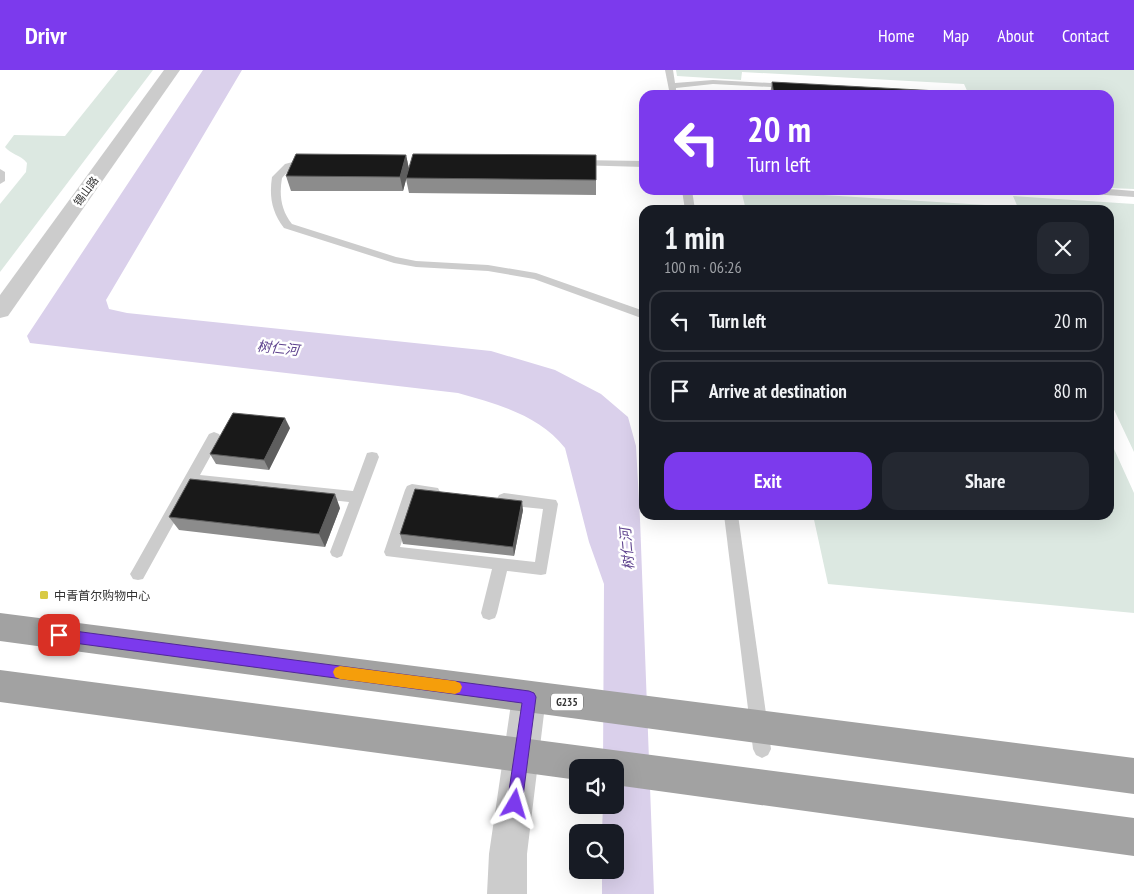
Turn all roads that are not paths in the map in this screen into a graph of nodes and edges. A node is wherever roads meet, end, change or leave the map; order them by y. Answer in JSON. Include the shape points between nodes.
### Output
{"nodes":[{"id":1,"x":162,"y":70,"type":"edge"},
{"id":2,"x":172,"y":70,"type":"edge"},
{"id":3,"x":669,"y":70,"type":"edge"},
{"id":4,"x":743,"y":84,"type":"junction"},
{"id":5,"x":672,"y":86,"type":"junction"},
{"id":6,"x":803,"y":87,"type":"edge"},
{"id":7,"x":672,"y":90,"type":"edge"},
{"id":8,"x":743,"y":90,"type":"edge"},
{"id":9,"x":314,"y":160,"type":"edge"},
{"id":10,"x":564,"y":163,"type":"edge"},
{"id":11,"x":639,"y":164,"type":"edge"},
{"id":12,"x":0,"y":172,"type":"edge"},
{"id":13,"x":0,"y":181,"type":"edge"},
{"id":14,"x":1114,"y":193,"type":"edge"},
{"id":15,"x":1134,"y":194,"type":"edge"},
{"id":16,"x":0,"y":291,"type":"edge"},
{"id":17,"x":0,"y":311,"type":"edge"},
{"id":18,"x":639,"y":313,"type":"edge"},
{"id":19,"x":214,"y":437,"type":"dead end"},
{"id":20,"x":372,"y":457,"type":"dead end"},
{"id":21,"x":192,"y":479,"type":"junction"},
{"id":22,"x":449,"y":494,"type":"edge"},
{"id":23,"x":358,"y":497,"type":"junction"},
{"id":24,"x":486,"y":497,"type":"edge"},
{"id":25,"x":731,"y":520,"type":"edge"},
{"id":26,"x":337,"y":552,"type":"dead end"},
{"id":27,"x":501,"y":564,"type":"junction"},
{"id":28,"x":138,"y":574,"type":"dead end"},
{"id":29,"x":489,"y":613,"type":"dead end"},
{"id":30,"x":0,"y":627,"type":"edge"},
{"id":31,"x":0,"y":686,"type":"edge"},
{"id":32,"x":529,"y":697,"type":"junction"},
{"id":33,"x":760,"y":738,"type":"junction"},
{"id":34,"x":521,"y":754,"type":"junction"},
{"id":35,"x":1134,"y":776,"type":"edge"},
{"id":36,"x":1134,"y":837,"type":"edge"},
{"id":37,"x":507,"y":894,"type":"edge"}],
"edges":[{"from":1,"to":16,"type":"street","name":"锡山路"},
{"from":2,"to":17,"type":"street","name":"锡山路"},
{"from":3,"to":5,"type":"lane"},
{"from":4,"to":5,"type":"lane","via":[[713,82]]},
{"from":4,"to":6,"type":"lane"},
{"from":4,"to":8,"type":"lane"},
{"from":5,"to":7,"type":"lane"},
{"from":9,"to":18,"type":"lane","via":[[288,166],[277,177],[276,204],[280,217],[288,226],[394,260],[488,268],[536,276]]},
{"from":10,"to":11,"type":"lane"},
{"from":12,"to":13,"type":"lane"},
{"from":14,"to":15,"type":"lane"},
{"from":19,"to":21,"type":"lane"},
{"from":20,"to":23,"type":"lane"},
{"from":21,"to":23,"type":"lane"},
{"from":21,"to":28,"type":"lane"},
{"from":22,"to":27,"type":"lane","via":[[412,490],[390,552]]},
{"from":23,"to":26,"type":"lane"},
{"from":24,"to":27,"type":"lane","via":[[551,504],[541,569]]},
{"from":25,"to":33,"type":"lane"},
{"from":27,"to":29,"type":"lane"},
{"from":30,"to":32,"type":"highway","number":"G235"},
{"from":31,"to":34,"type":"highway"},
{"from":32,"to":33,"type":"highway","number":"G235"},
{"from":32,"to":34,"type":"street"},
{"from":33,"to":35,"type":"highway","number":"G235"},
{"from":34,"to":36,"type":"highway"},
{"from":34,"to":37,"type":"street","via":[[508,854]]}]}
